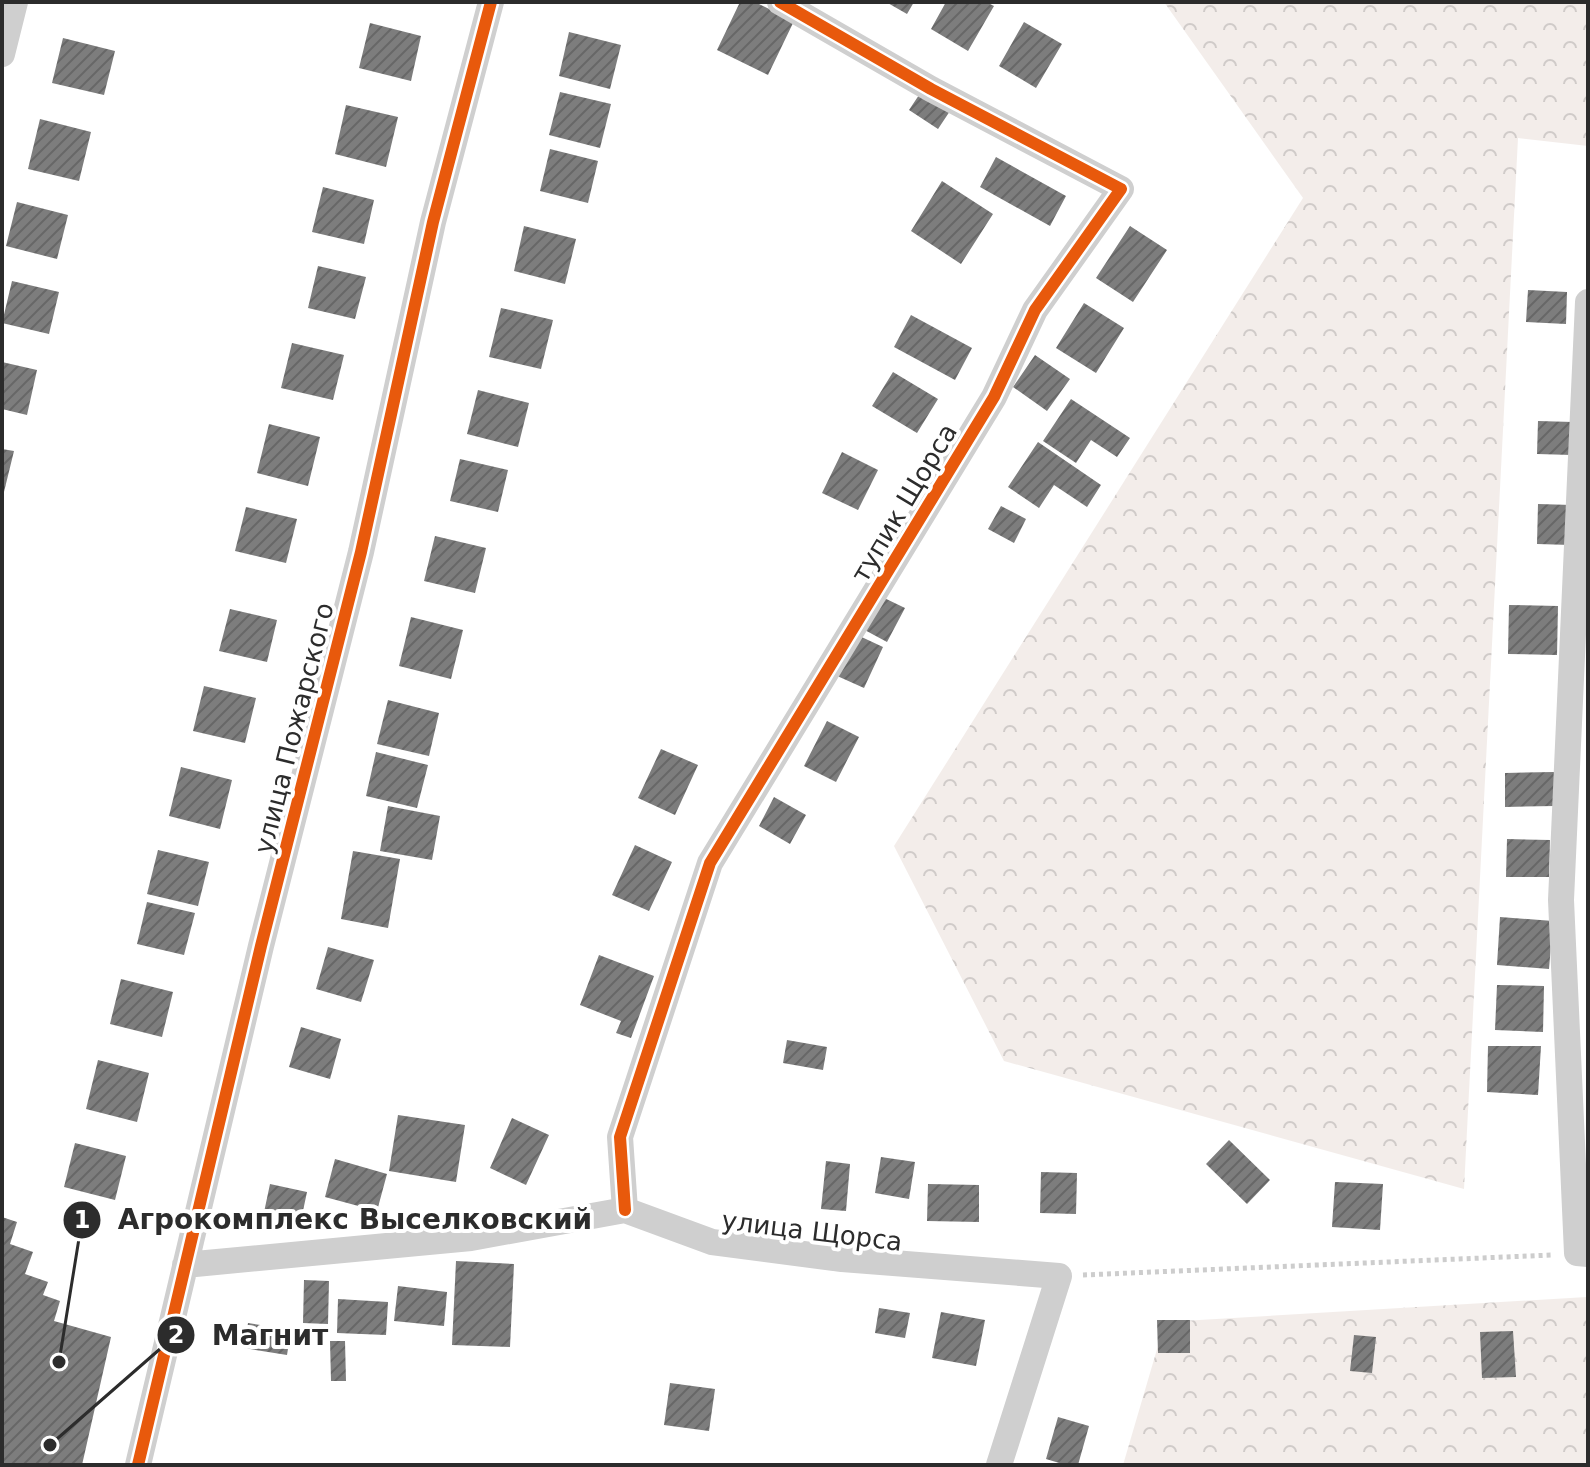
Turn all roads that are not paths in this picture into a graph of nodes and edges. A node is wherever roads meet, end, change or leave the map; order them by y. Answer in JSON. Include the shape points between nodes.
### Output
{"nodes":[{"id":1,"x":15,"y":2,"type":"edge"},
{"id":2,"x":491,"y":2,"type":"edge"},
{"id":3,"x":780,"y":2,"type":"edge"},
{"id":4,"x":2,"y":54,"type":"edge"},
{"id":5,"x":1588,"y":302,"type":"edge"},
{"id":6,"x":625,"y":1210,"type":"junction"},
{"id":7,"x":1583,"y":1254,"type":"edge"},
{"id":8,"x":185,"y":1265,"type":"junction"},
{"id":9,"x":138,"y":1465,"type":"edge"},
{"id":10,"x":999,"y":1465,"type":"edge"}],
"edges":[{"from":1,"to":4,"type":"street"},
{"from":2,"to":8,"type":"street","name":"улица Пожарского","via":[[433,222],[361,552]]},
{"from":3,"to":6,"type":"street","name":"тупик Щорса","via":[[1121,189],[1035,310],[994,397],[710,863],[620,1137]]},
{"from":5,"to":7,"type":"street","via":[[1561,900]]},
{"from":6,"to":8,"type":"street","via":[[471,1238]]},
{"from":6,"to":10,"type":"street","name":"улица Щорса","via":[[712,1242],[842,1259],[1059,1276]]},
{"from":8,"to":9,"type":"street","name":"улица Пожарского"}]}
